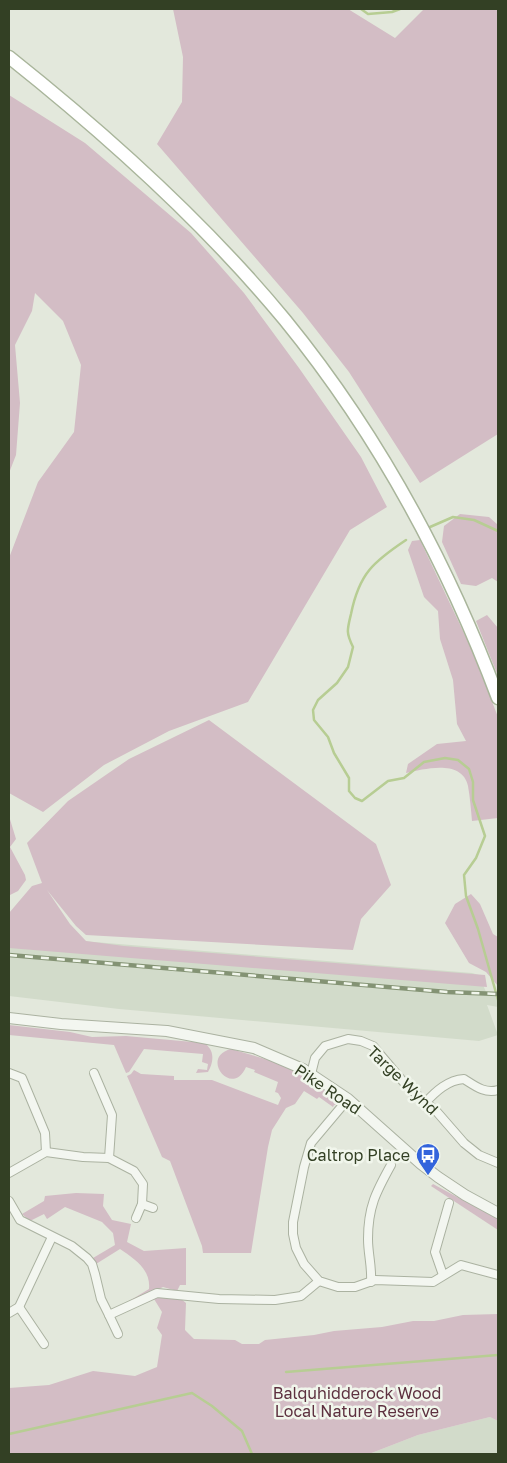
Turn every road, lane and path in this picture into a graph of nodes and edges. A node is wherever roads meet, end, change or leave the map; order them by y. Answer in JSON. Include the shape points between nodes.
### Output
{"nodes":[{"id":1,"x":9,"y":57,"type":"edge"},
{"id":2,"x":498,"y":698,"type":"edge"},
{"id":3,"x":9,"y":1018,"type":"edge"},
{"id":4,"x":9,"y":1073,"type":"edge"},
{"id":5,"x":94,"y":1073,"type":"dead end"},
{"id":6,"x":311,"y":1074,"type":"junction"},
{"id":7,"x":498,"y":1090,"type":"edge"},
{"id":8,"x":348,"y":1099,"type":"junction"},
{"id":9,"x":425,"y":1103,"type":"junction"},
{"id":10,"x":46,"y":1152,"type":"junction"},
{"id":11,"x":109,"y":1158,"type":"junction"},
{"id":12,"x":498,"y":1163,"type":"edge"},
{"id":13,"x":391,"y":1164,"type":"dead end"},
{"id":14,"x":9,"y":1174,"type":"edge"},
{"id":15,"x":9,"y":1201,"type":"edge"},
{"id":16,"x":449,"y":1203,"type":"dead end"},
{"id":17,"x":142,"y":1204,"type":"junction"},
{"id":18,"x":153,"y":1208,"type":"dead end"},
{"id":19,"x":498,"y":1213,"type":"edge"},
{"id":20,"x":136,"y":1218,"type":"dead end"},
{"id":21,"x":52,"y":1237,"type":"junction"},
{"id":22,"x":443,"y":1275,"type":"junction"},
{"id":23,"x":498,"y":1275,"type":"edge"},
{"id":24,"x":318,"y":1281,"type":"junction"},
{"id":25,"x":371,"y":1282,"type":"junction"},
{"id":26,"x":18,"y":1307,"type":"junction"},
{"id":27,"x":9,"y":1313,"type":"edge"},
{"id":28,"x":110,"y":1315,"type":"junction"},
{"id":29,"x":118,"y":1334,"type":"dead end"},
{"id":30,"x":44,"y":1344,"type":"dead end"}],
"edges":[{"from":1,"to":2,"type":"main road","via":[[115,145],[242,270],[286,321],[342,397],[418,520],[448,577]]},
{"from":3,"to":6,"type":"street","name":"Pike Road","via":[[166,1031],[220,1041],[254,1048]]},
{"from":4,"to":10,"type":"street","via":[[22,1078],[45,1133]]},
{"from":5,"to":11,"type":"street","via":[[112,1115]]},
{"from":6,"to":8,"type":"street","name":"Pike Road"},
{"from":6,"to":9,"type":"street","name":"Targe Wynd","via":[[315,1058],[325,1046],[348,1039],[361,1040],[373,1046]]},
{"from":7,"to":9,"type":"street","via":[[485,1091],[464,1079],[454,1079]]},
{"from":8,"to":19,"type":"street","name":"Pike Road","via":[[438,1177]]},
{"from":8,"to":24,"type":"street","via":[[311,1143],[293,1222],[296,1248]]},
{"from":9,"to":12,"type":"street","name":"Targe Wynd","via":[[464,1143],[479,1155]]},
{"from":10,"to":11,"type":"street"},
{"from":10,"to":14,"type":"street"},
{"from":11,"to":17,"type":"street","via":[[134,1171],[143,1184]]},
{"from":13,"to":25,"type":"street","via":[[371,1207],[368,1240]]},
{"from":15,"to":21,"type":"street","via":[[20,1220]]},
{"from":16,"to":22,"type":"street","via":[[436,1252]]},
{"from":17,"to":18,"type":"street"},
{"from":17,"to":20,"type":"street"},
{"from":21,"to":26,"type":"street"},
{"from":21,"to":28,"type":"street","via":[[72,1246],[92,1264],[100,1299]]},
{"from":22,"to":23,"type":"street","via":[[460,1265]]},
{"from":22,"to":25,"type":"street","via":[[434,1282]]},
{"from":24,"to":25,"type":"street","via":[[338,1287],[355,1287]]},
{"from":24,"to":28,"type":"street","via":[[301,1296],[275,1300],[157,1293]]},
{"from":26,"to":27,"type":"street"},
{"from":26,"to":30,"type":"street"},
{"from":28,"to":29,"type":"street"}]}
